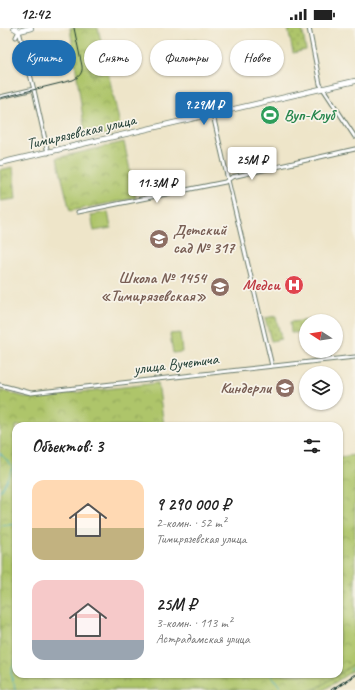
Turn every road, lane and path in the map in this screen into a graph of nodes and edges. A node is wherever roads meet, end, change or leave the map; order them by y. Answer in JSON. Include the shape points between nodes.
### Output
{"nodes":[{"id":1,"x":14,"y":28,"type":"edge"},
{"id":2,"x":31,"y":28,"type":"edge"},
{"id":3,"x":310,"y":28,"type":"edge"},
{"id":4,"x":19,"y":31,"type":"junction"},
{"id":5,"x":16,"y":37,"type":"dead end"},
{"id":6,"x":355,"y":81,"type":"edge"},
{"id":7,"x":34,"y":89,"type":"junction"},
{"id":8,"x":323,"y":89,"type":"junction"},
{"id":9,"x":0,"y":97,"type":"edge"},
{"id":10,"x":213,"y":115,"type":"junction"},
{"id":11,"x":355,"y":137,"type":"edge"},
{"id":12,"x":355,"y":149,"type":"edge"},
{"id":13,"x":48,"y":153,"type":"junction"},
{"id":14,"x":0,"y":163,"type":"edge"},
{"id":15,"x":228,"y":180,"type":"junction"},
{"id":16,"x":78,"y":212,"type":"dead end"},
{"id":17,"x":355,"y":356,"type":"edge"},
{"id":18,"x":272,"y":366,"type":"junction"},
{"id":19,"x":0,"y":385,"type":"edge"}],
"edges":[{"from":1,"to":4,"type":"main road"},
{"from":2,"to":4,"type":"main road"},
{"from":3,"to":8,"type":"street"},
{"from":4,"to":5,"type":"street"},
{"from":4,"to":7,"type":"street"},
{"from":6,"to":8,"type":"main road","name":"Тимирязевская улица"},
{"from":7,"to":9,"type":"street"},
{"from":7,"to":13,"type":"street"},
{"from":8,"to":10,"type":"main road","name":"Тимирязевская улица"},
{"from":8,"to":11,"type":"street"},
{"from":10,"to":13,"type":"main road","name":"Тимирязевская улица"},
{"from":10,"to":15,"type":"street"},
{"from":12,"to":15,"type":"street"},
{"from":13,"to":14,"type":"main road","name":"Тимирязевская улица"},
{"from":15,"to":16,"type":"street"},
{"from":15,"to":18,"type":"street"},
{"from":17,"to":18,"type":"street","name":"улица Вучетича"},
{"from":18,"to":19,"type":"street","name":"улица Вучетича","via":[[31,393]]}]}
